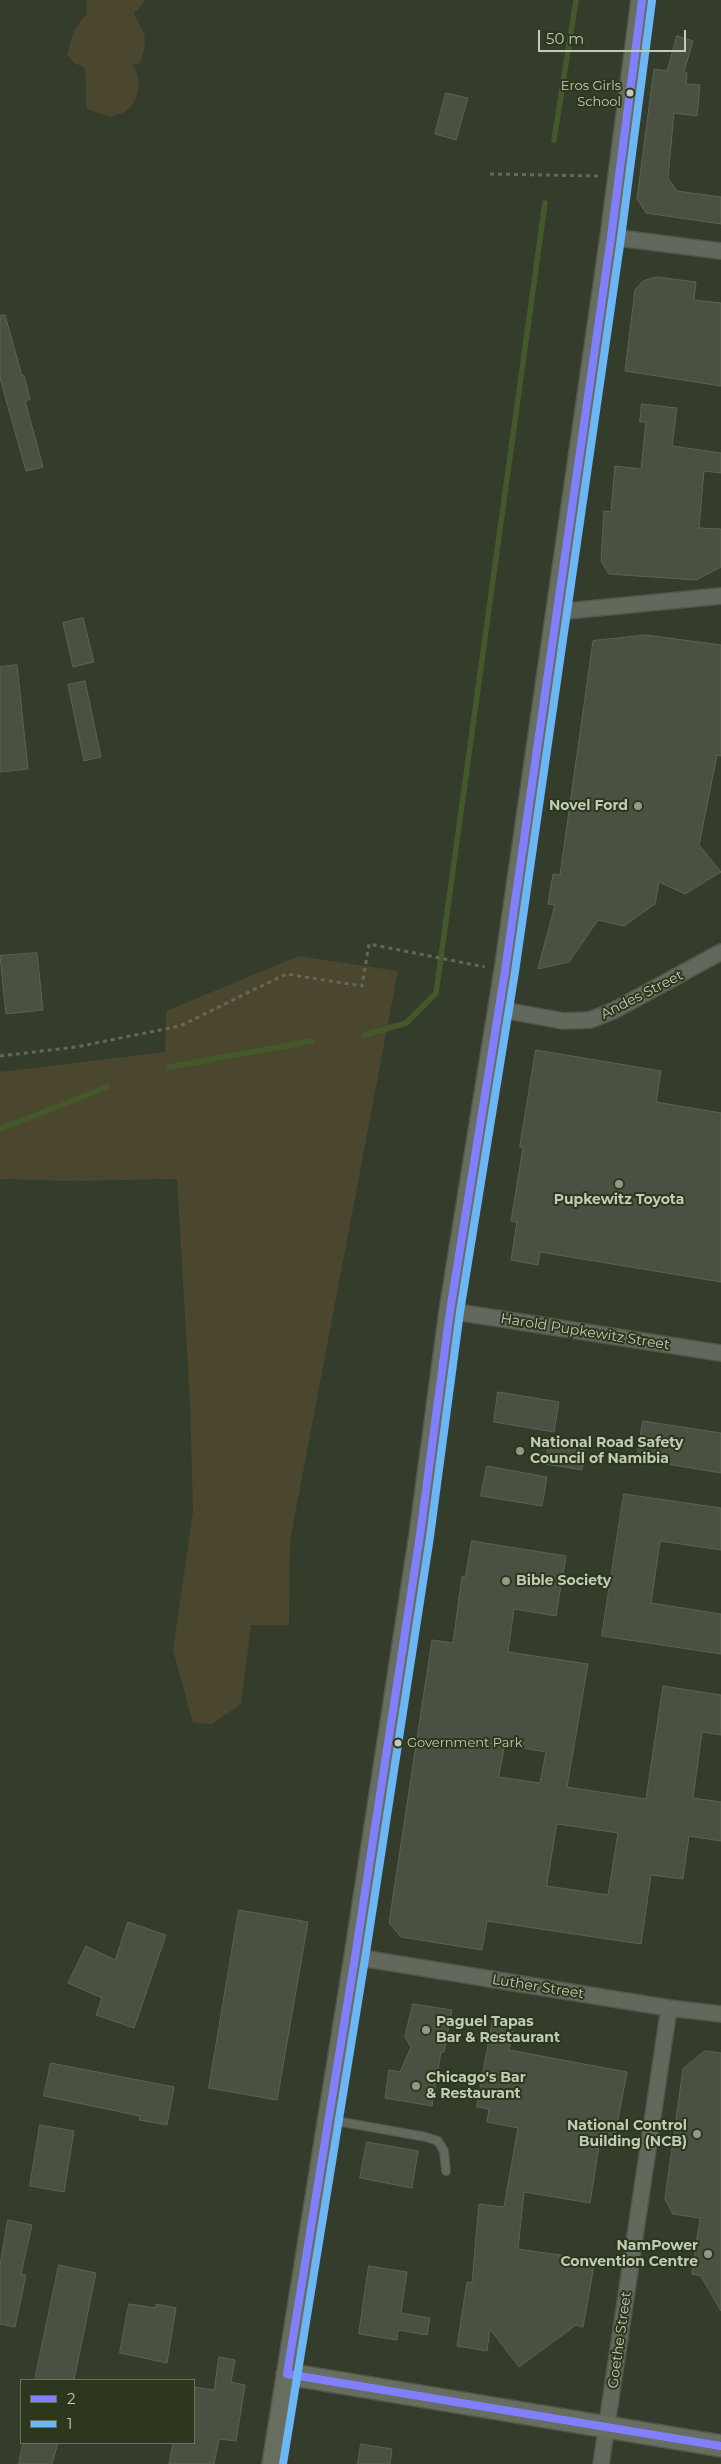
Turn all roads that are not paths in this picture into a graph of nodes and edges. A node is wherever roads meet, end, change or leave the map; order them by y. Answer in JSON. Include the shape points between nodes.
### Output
{"nodes":[{"id":1,"x":642,"y":0,"type":"edge"},
{"id":2,"x":611,"y":237,"type":"junction"},
{"id":3,"x":721,"y":251,"type":"edge"},
{"id":4,"x":721,"y":596,"type":"edge"},
{"id":5,"x":557,"y":612,"type":"junction"},
{"id":6,"x":721,"y":952,"type":"edge"},
{"id":7,"x":498,"y":1009,"type":"junction"},
{"id":8,"x":450,"y":1311,"type":"junction"},
{"id":9,"x":721,"y":1353,"type":"edge"},
{"id":10,"x":355,"y":1957,"type":"junction"},
{"id":11,"x":669,"y":2008,"type":"junction"},
{"id":12,"x":721,"y":2014,"type":"edge"},
{"id":13,"x":328,"y":2120,"type":"junction"},
{"id":14,"x":446,"y":2171,"type":"dead end"},
{"id":15,"x":287,"y":2374,"type":"junction"},
{"id":16,"x":608,"y":2427,"type":"junction"},
{"id":17,"x":721,"y":2446,"type":"edge"},
{"id":18,"x":273,"y":2464,"type":"edge"},
{"id":19,"x":601,"y":2464,"type":"edge"}],
"edges":[{"from":1,"to":2,"type":"main road"},
{"from":2,"to":3,"type":"street"},
{"from":2,"to":5,"type":"main road"},
{"from":4,"to":5,"type":"street"},
{"from":5,"to":7,"type":"main road"},
{"from":6,"to":7,"type":"street","name":"Andes Street","via":[[648,993],[590,1020],[563,1020]]},
{"from":7,"to":8,"type":"main road"},
{"from":8,"to":9,"type":"street","name":"Harold Pupkewitz Street"},
{"from":8,"to":10,"type":"main road","via":[[420,1535]]},
{"from":10,"to":11,"type":"street","name":"Luther Street"},
{"from":10,"to":13,"type":"main road"},
{"from":11,"to":12,"type":"street","name":"Luther Street"},
{"from":11,"to":16,"type":"street","name":"Goethe Street"},
{"from":13,"to":14,"type":"lane","via":[[438,2141],[444,2151]]},
{"from":13,"to":15,"type":"main road"},
{"from":15,"to":16,"type":"main road"},
{"from":15,"to":18,"type":"main road"},
{"from":16,"to":17,"type":"main road"},
{"from":16,"to":19,"type":"street","name":"Goethe Street"}]}
